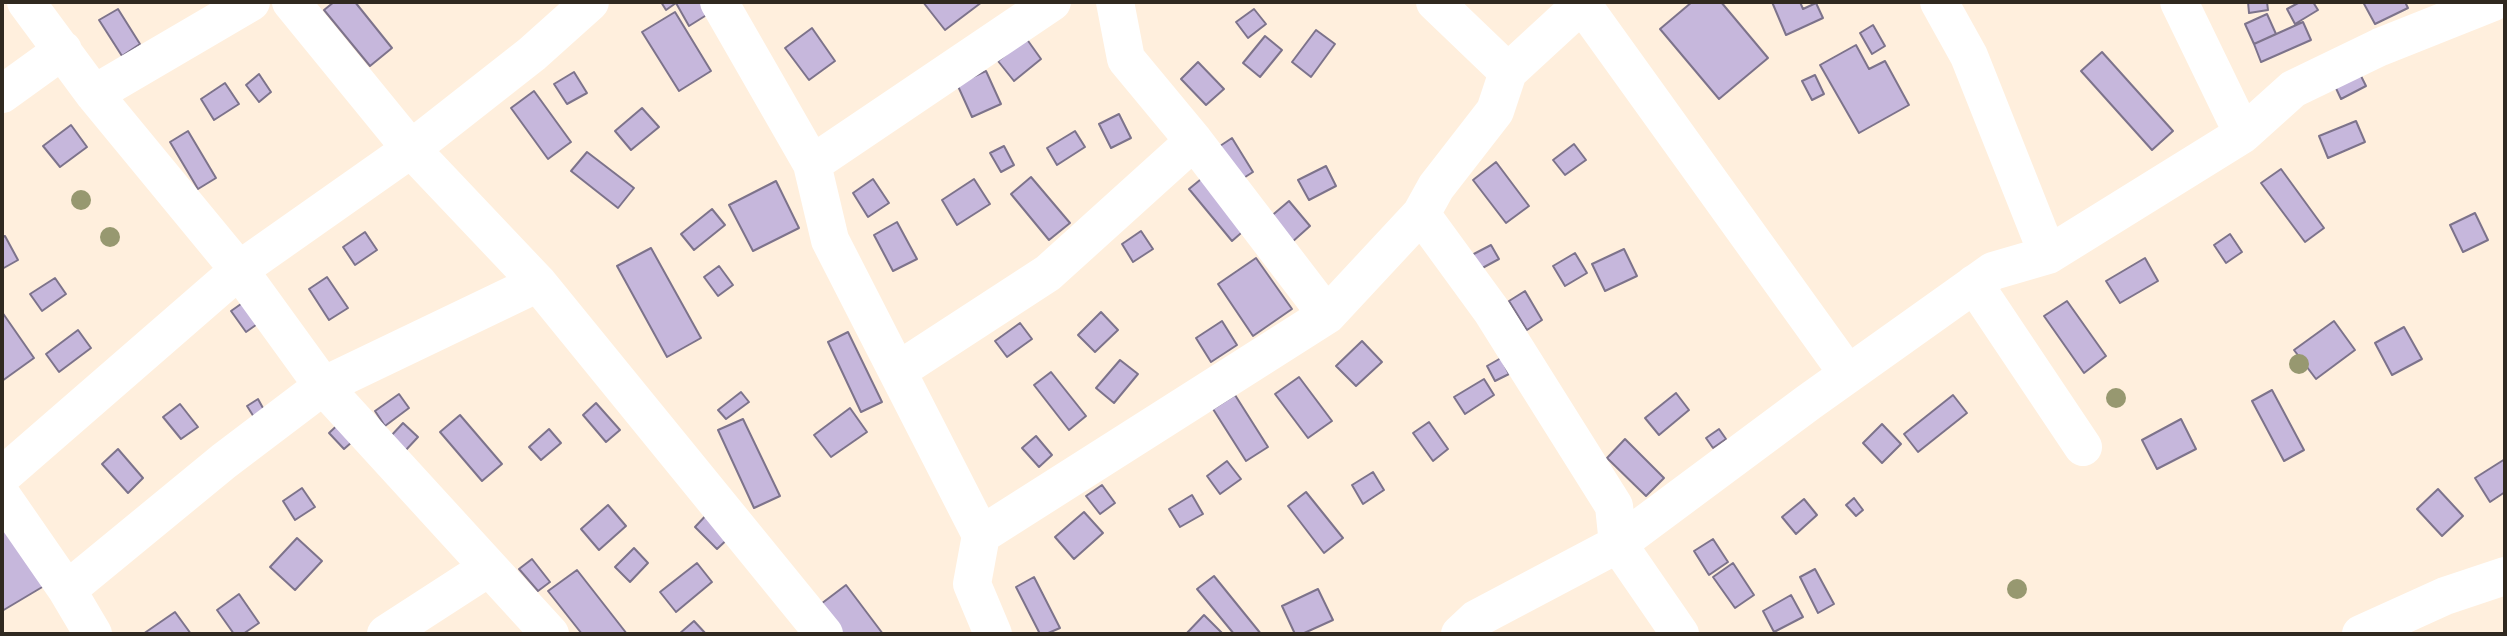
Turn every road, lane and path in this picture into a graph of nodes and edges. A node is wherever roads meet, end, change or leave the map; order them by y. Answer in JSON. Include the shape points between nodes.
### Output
{"nodes":[{"id":1,"x":26,"y":2,"type":"edge"},
{"id":2,"x":251,"y":2,"type":"edge"},
{"id":3,"x":291,"y":2,"type":"edge"},
{"id":4,"x":590,"y":2,"type":"edge"},
{"id":5,"x":719,"y":2,"type":"edge"},
{"id":6,"x":1052,"y":2,"type":"edge"},
{"id":7,"x":1115,"y":2,"type":"edge"},
{"id":8,"x":1435,"y":2,"type":"edge"},
{"id":9,"x":1939,"y":2,"type":"edge"},
{"id":10,"x":2179,"y":2,"type":"edge"},
{"id":11,"x":2493,"y":2,"type":"edge"},
{"id":12,"x":1583,"y":3,"type":"edge"},
{"id":13,"x":63,"y":50,"type":"junction"},
{"id":14,"x":1508,"y":72,"type":"junction"},
{"id":15,"x":2,"y":94,"type":"edge"},
{"id":16,"x":94,"y":94,"type":"junction"},
{"id":17,"x":2243,"y":134,"type":"junction"},
{"id":18,"x":1194,"y":141,"type":"junction"},
{"id":19,"x":411,"y":149,"type":"junction"},
{"id":20,"x":812,"y":164,"type":"junction"},
{"id":21,"x":1421,"y":214,"type":"junction"},
{"id":22,"x":2048,"y":255,"type":"junction"},
{"id":23,"x":239,"y":270,"type":"junction"},
{"id":24,"x":538,"y":283,"type":"junction"},
{"id":25,"x":1974,"y":284,"type":"junction"},
{"id":26,"x":1326,"y":314,"type":"junction"},
{"id":27,"x":900,"y":370,"type":"junction"},
{"id":28,"x":1848,"y":374,"type":"junction"},
{"id":29,"x":323,"y":386,"type":"junction"},
{"id":30,"x":2083,"y":447,"type":"dead end"},
{"id":31,"x":2,"y":476,"type":"edge"},
{"id":32,"x":2,"y":496,"type":"edge"},
{"id":33,"x":981,"y":535,"type":"junction"},
{"id":34,"x":1618,"y":544,"type":"junction"},
{"id":35,"x":488,"y":568,"type":"junction"},
{"id":36,"x":2505,"y":576,"type":"edge"},
{"id":37,"x":67,"y":590,"type":"junction"},
{"id":38,"x":93,"y":634,"type":"edge"},
{"id":39,"x":386,"y":634,"type":"edge"},
{"id":40,"x":550,"y":634,"type":"edge"},
{"id":41,"x":824,"y":634,"type":"edge"},
{"id":42,"x":993,"y":634,"type":"edge"},
{"id":43,"x":1460,"y":634,"type":"edge"},
{"id":44,"x":1680,"y":634,"type":"edge"},
{"id":45,"x":2361,"y":634,"type":"edge"}],
"edges":[{"from":1,"to":13,"type":"street"},
{"from":2,"to":16,"type":"street"},
{"from":3,"to":19,"type":"street"},
{"from":4,"to":19,"type":"street"},
{"from":5,"to":20,"type":"street"},
{"from":6,"to":20,"type":"street"},
{"from":7,"to":18,"type":"street","via":[[1126,59]]},
{"from":8,"to":14,"type":"street"},
{"from":9,"to":22,"type":"street","via":[[1969,55]]},
{"from":10,"to":17,"type":"street"},
{"from":11,"to":17,"type":"street","via":[[2380,47],[2293,89]]},
{"from":12,"to":14,"type":"street"},
{"from":12,"to":28,"type":"street"},
{"from":13,"to":15,"type":"street"},
{"from":13,"to":16,"type":"street"},
{"from":14,"to":21,"type":"street","via":[[1495,111],[1436,187]]},
{"from":16,"to":23,"type":"street"},
{"from":17,"to":22,"type":"street"},
{"from":18,"to":26,"type":"street"},
{"from":18,"to":27,"type":"street","via":[[1048,273]]},
{"from":19,"to":23,"type":"street"},
{"from":19,"to":24,"type":"street"},
{"from":20,"to":27,"type":"street","via":[[830,240]]},
{"from":21,"to":26,"type":"street"},
{"from":21,"to":34,"type":"street","via":[[1491,310],[1614,506]]},
{"from":22,"to":25,"type":"street","via":[[1993,271]]},
{"from":23,"to":29,"type":"street"},
{"from":23,"to":31,"type":"street"},
{"from":24,"to":29,"type":"street"},
{"from":24,"to":41,"type":"street"},
{"from":25,"to":28,"type":"street"},
{"from":25,"to":30,"type":"street"},
{"from":26,"to":33,"type":"street"},
{"from":27,"to":33,"type":"street"},
{"from":28,"to":34,"type":"street"},
{"from":29,"to":35,"type":"street"},
{"from":29,"to":37,"type":"street"},
{"from":32,"to":37,"type":"street"},
{"from":33,"to":42,"type":"street","via":[[972,584]]},
{"from":34,"to":43,"type":"street","via":[[1476,619]]},
{"from":34,"to":44,"type":"street"},
{"from":35,"to":39,"type":"street"},
{"from":35,"to":40,"type":"street"},
{"from":36,"to":45,"type":"street"},
{"from":37,"to":38,"type":"street"}]}
